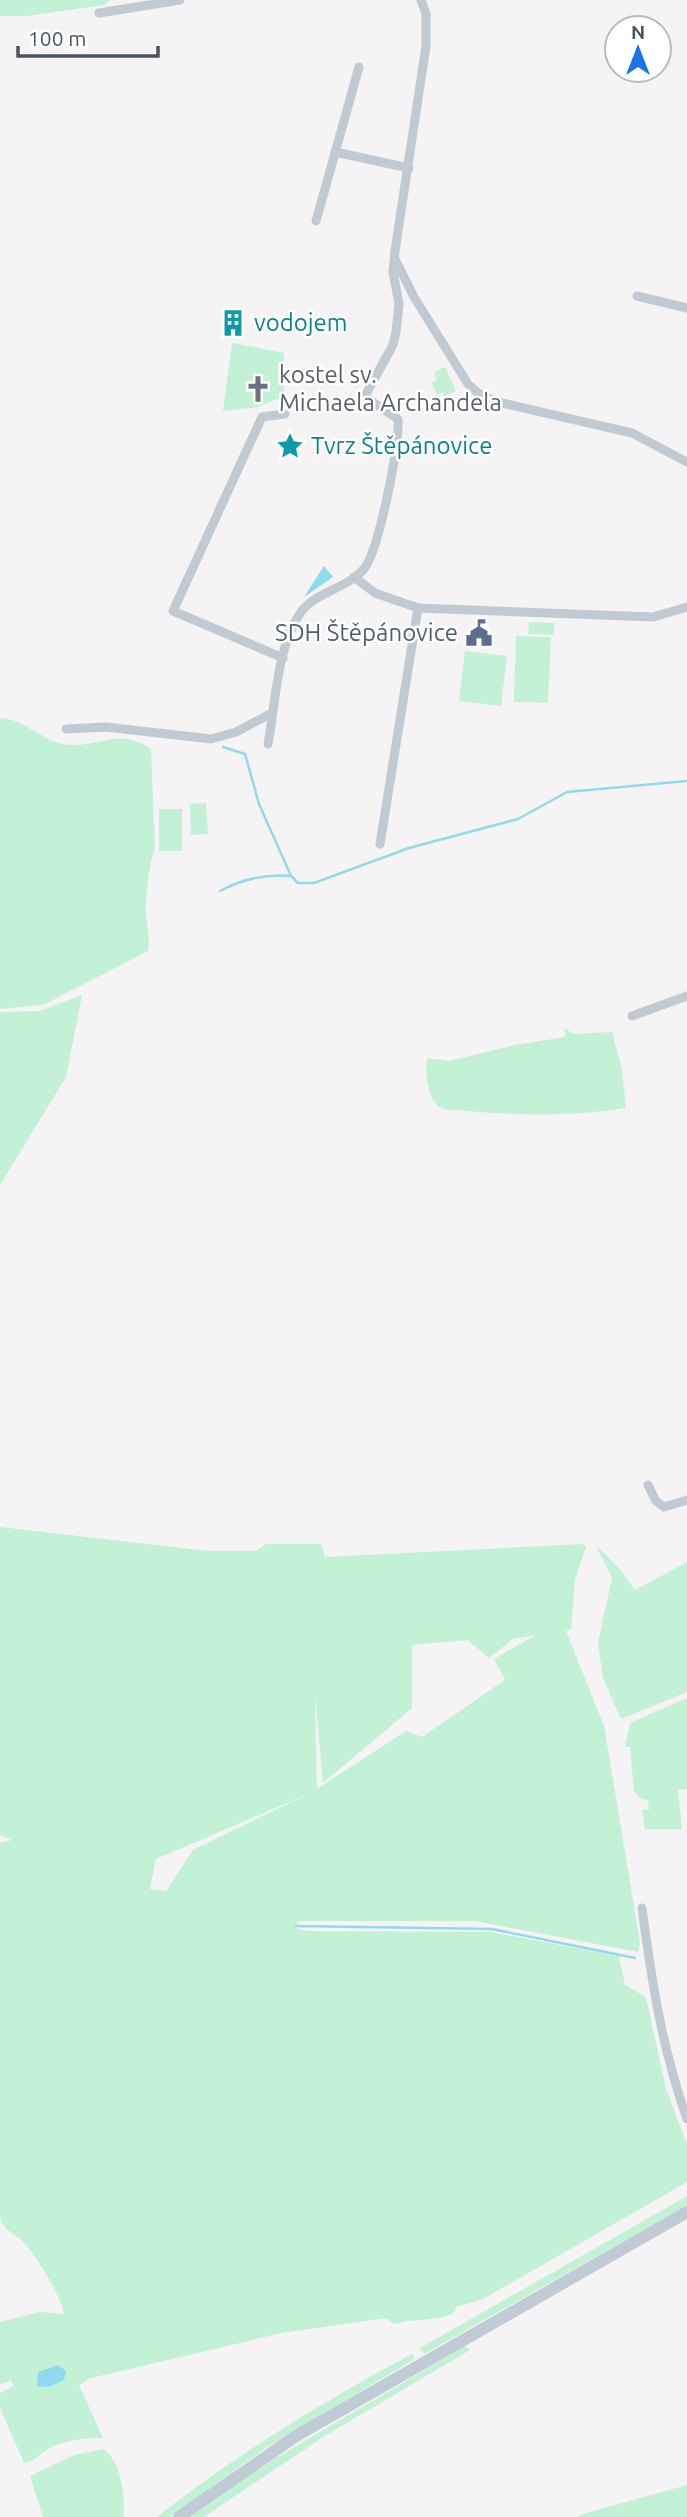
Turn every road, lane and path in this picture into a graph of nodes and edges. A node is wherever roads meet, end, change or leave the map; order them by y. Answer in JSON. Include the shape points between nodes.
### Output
{"nodes":[{"id":1,"x":180,"y":0,"type":"edge"},
{"id":2,"x":421,"y":0,"type":"edge"},
{"id":3,"x":99,"y":13,"type":"dead end"},
{"id":4,"x":359,"y":67,"type":"dead end"},
{"id":5,"x":335,"y":152,"type":"junction"},
{"id":6,"x":409,"y":168,"type":"junction"},
{"id":7,"x":316,"y":221,"type":"dead end"},
{"id":8,"x":395,"y":259,"type":"junction"},
{"id":9,"x":637,"y":296,"type":"dead end"},
{"id":10,"x":687,"y":307,"type":"edge"},
{"id":11,"x":285,"y":414,"type":"dead end"},
{"id":12,"x":687,"y":461,"type":"edge"},
{"id":13,"x":354,"y":578,"type":"junction"},
{"id":14,"x":687,"y":607,"type":"edge"},
{"id":15,"x":418,"y":608,"type":"junction"},
{"id":16,"x":284,"y":658,"type":"junction"},
{"id":17,"x":270,"y":714,"type":"junction"},
{"id":18,"x":66,"y":729,"type":"dead end"},
{"id":19,"x":268,"y":744,"type":"dead end"},
{"id":20,"x":380,"y":844,"type":"dead end"},
{"id":21,"x":687,"y":996,"type":"edge"},
{"id":22,"x":632,"y":1016,"type":"dead end"},
{"id":23,"x":648,"y":1485,"type":"dead end"},
{"id":24,"x":687,"y":1500,"type":"edge"},
{"id":25,"x":642,"y":1908,"type":"dead end"},
{"id":26,"x":687,"y":2119,"type":"edge"},
{"id":27,"x":687,"y":2212,"type":"edge"},
{"id":28,"x":179,"y":2517,"type":"edge"}],
"edges":[{"from":1,"to":3,"type":"street"},
{"from":2,"to":6,"type":"street","via":[[426,46]]},
{"from":4,"to":5,"type":"street"},
{"from":5,"to":6,"type":"street"},
{"from":5,"to":7,"type":"street"},
{"from":6,"to":8,"type":"street"},
{"from":8,"to":12,"type":"street","via":[[414,297],[478,393],[498,402],[632,433]]},
{"from":8,"to":13,"type":"street","via":[[396,332],[366,394],[368,400],[396,415],[398,422],[375,544]]},
{"from":9,"to":10,"type":"street"},
{"from":11,"to":16,"type":"street","via":[[262,417],[173,611]]},
{"from":13,"to":15,"type":"street","via":[[374,593]]},
{"from":13,"to":16,"type":"street","via":[[302,610]]},
{"from":14,"to":15,"type":"street","via":[[653,617]]},
{"from":15,"to":20,"type":"street"},
{"from":16,"to":17,"type":"street"},
{"from":17,"to":18,"type":"street","via":[[211,739],[106,727]]},
{"from":17,"to":19,"type":"street"},
{"from":21,"to":22,"type":"street"},
{"from":23,"to":24,"type":"street","via":[[664,1507]]},
{"from":25,"to":26,"type":"street","via":[[658,2022]]},
{"from":27,"to":28,"type":"main road","via":[[296,2436]]}]}
